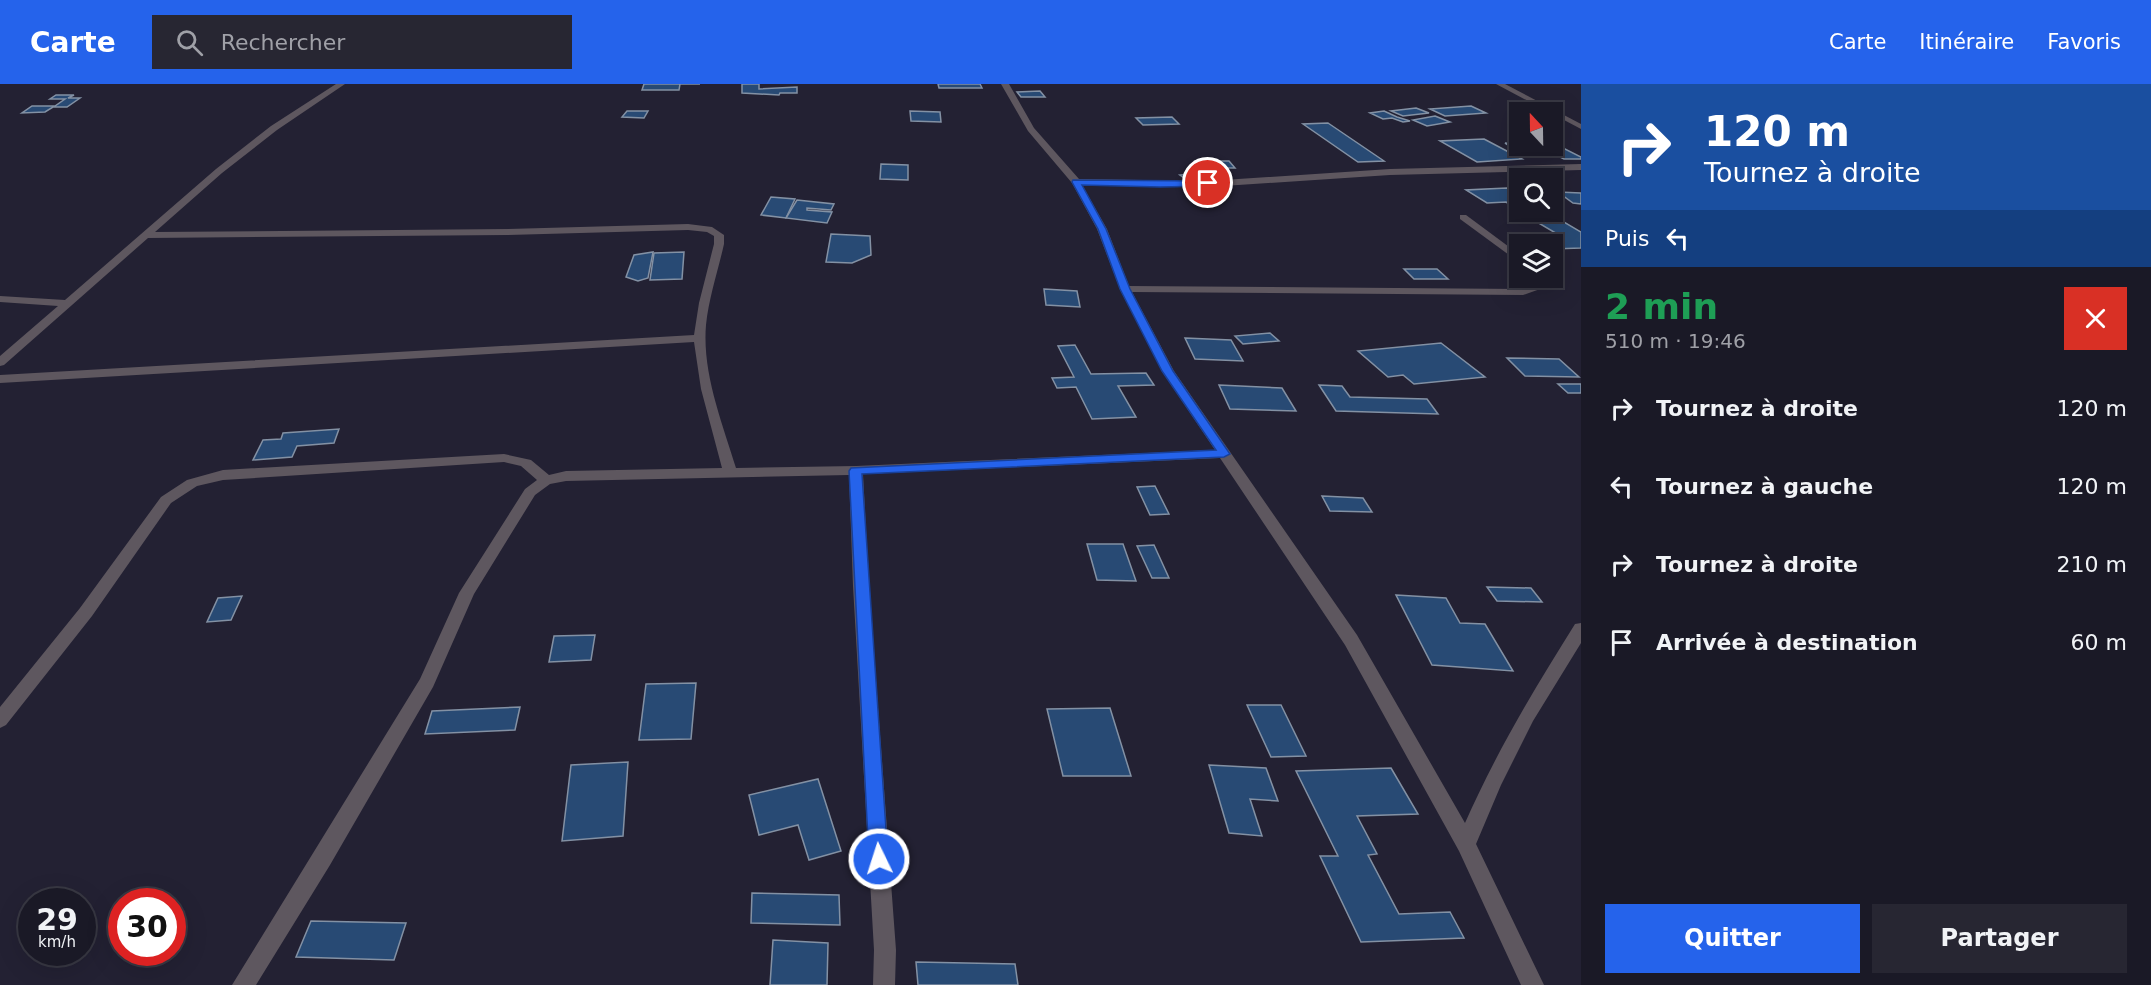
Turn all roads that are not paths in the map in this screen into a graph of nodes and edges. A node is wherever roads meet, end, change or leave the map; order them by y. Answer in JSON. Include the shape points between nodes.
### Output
{"nodes":[{"id":1,"x":341,"y":84,"type":"edge"},
{"id":2,"x":1005,"y":84,"type":"edge"},
{"id":3,"x":1500,"y":84,"type":"edge"},
{"id":4,"x":1581,"y":127,"type":"edge"},
{"id":5,"x":1581,"y":167,"type":"edge"},
{"id":6,"x":1076,"y":182,"type":"junction"},
{"id":7,"x":1463,"y":217,"type":"dead end"},
{"id":8,"x":148,"y":235,"type":"junction"},
{"id":9,"x":1509,"y":252,"type":"edge"},
{"id":10,"x":1534,"y":288,"type":"edge"},
{"id":11,"x":1125,"y":289,"type":"junction"},
{"id":12,"x":0,"y":299,"type":"edge"},
{"id":13,"x":68,"y":303,"type":"junction"},
{"id":14,"x":700,"y":338,"type":"junction"},
{"id":15,"x":0,"y":362,"type":"edge"},
{"id":16,"x":0,"y":379,"type":"edge"},
{"id":17,"x":1224,"y":454,"type":"junction"},
{"id":18,"x":855,"y":471,"type":"junction"},
{"id":19,"x":730,"y":473,"type":"junction"},
{"id":20,"x":546,"y":480,"type":"junction"},
{"id":21,"x":1581,"y":629,"type":"edge"},
{"id":22,"x":0,"y":720,"type":"edge"},
{"id":23,"x":1466,"y":844,"type":"junction"},
{"id":24,"x":243,"y":985,"type":"edge"},
{"id":25,"x":884,"y":985,"type":"edge"},
{"id":26,"x":1533,"y":985,"type":"edge"}],
"edges":[{"from":1,"to":8,"type":"street","via":[[274,128],[219,171]]},
{"from":2,"to":6,"type":"street","via":[[1031,129]]},
{"from":3,"to":4,"type":"street"},
{"from":5,"to":6,"type":"street","via":[[1390,172],[1196,184]]},
{"from":6,"to":11,"type":"street","via":[[1102,229]]},
{"from":7,"to":9,"type":"street"},
{"from":8,"to":13,"type":"street"},
{"from":8,"to":14,"type":"street","via":[[709,229],[719,235],[719,243]]},
{"from":10,"to":11,"type":"street","via":[[1523,292]]},
{"from":11,"to":17,"type":"street","via":[[1168,371]]},
{"from":12,"to":13,"type":"street"},
{"from":13,"to":15,"type":"street"},
{"from":14,"to":16,"type":"street"},
{"from":14,"to":19,"type":"street","via":[[706,385]]},
{"from":17,"to":18,"type":"street"},
{"from":17,"to":23,"type":"street","via":[[1351,640]]},
{"from":18,"to":19,"type":"street"},
{"from":18,"to":25,"type":"street"},
{"from":19,"to":20,"type":"street","via":[[566,476]]},
{"from":20,"to":22,"type":"street","via":[[526,463],[504,458],[224,475],[192,483],[166,500],[86,612]]},
{"from":20,"to":24,"type":"street","via":[[530,492],[467,593],[427,682]]},
{"from":21,"to":23,"type":"street","via":[[1527,716]]},
{"from":23,"to":26,"type":"street"}]}
